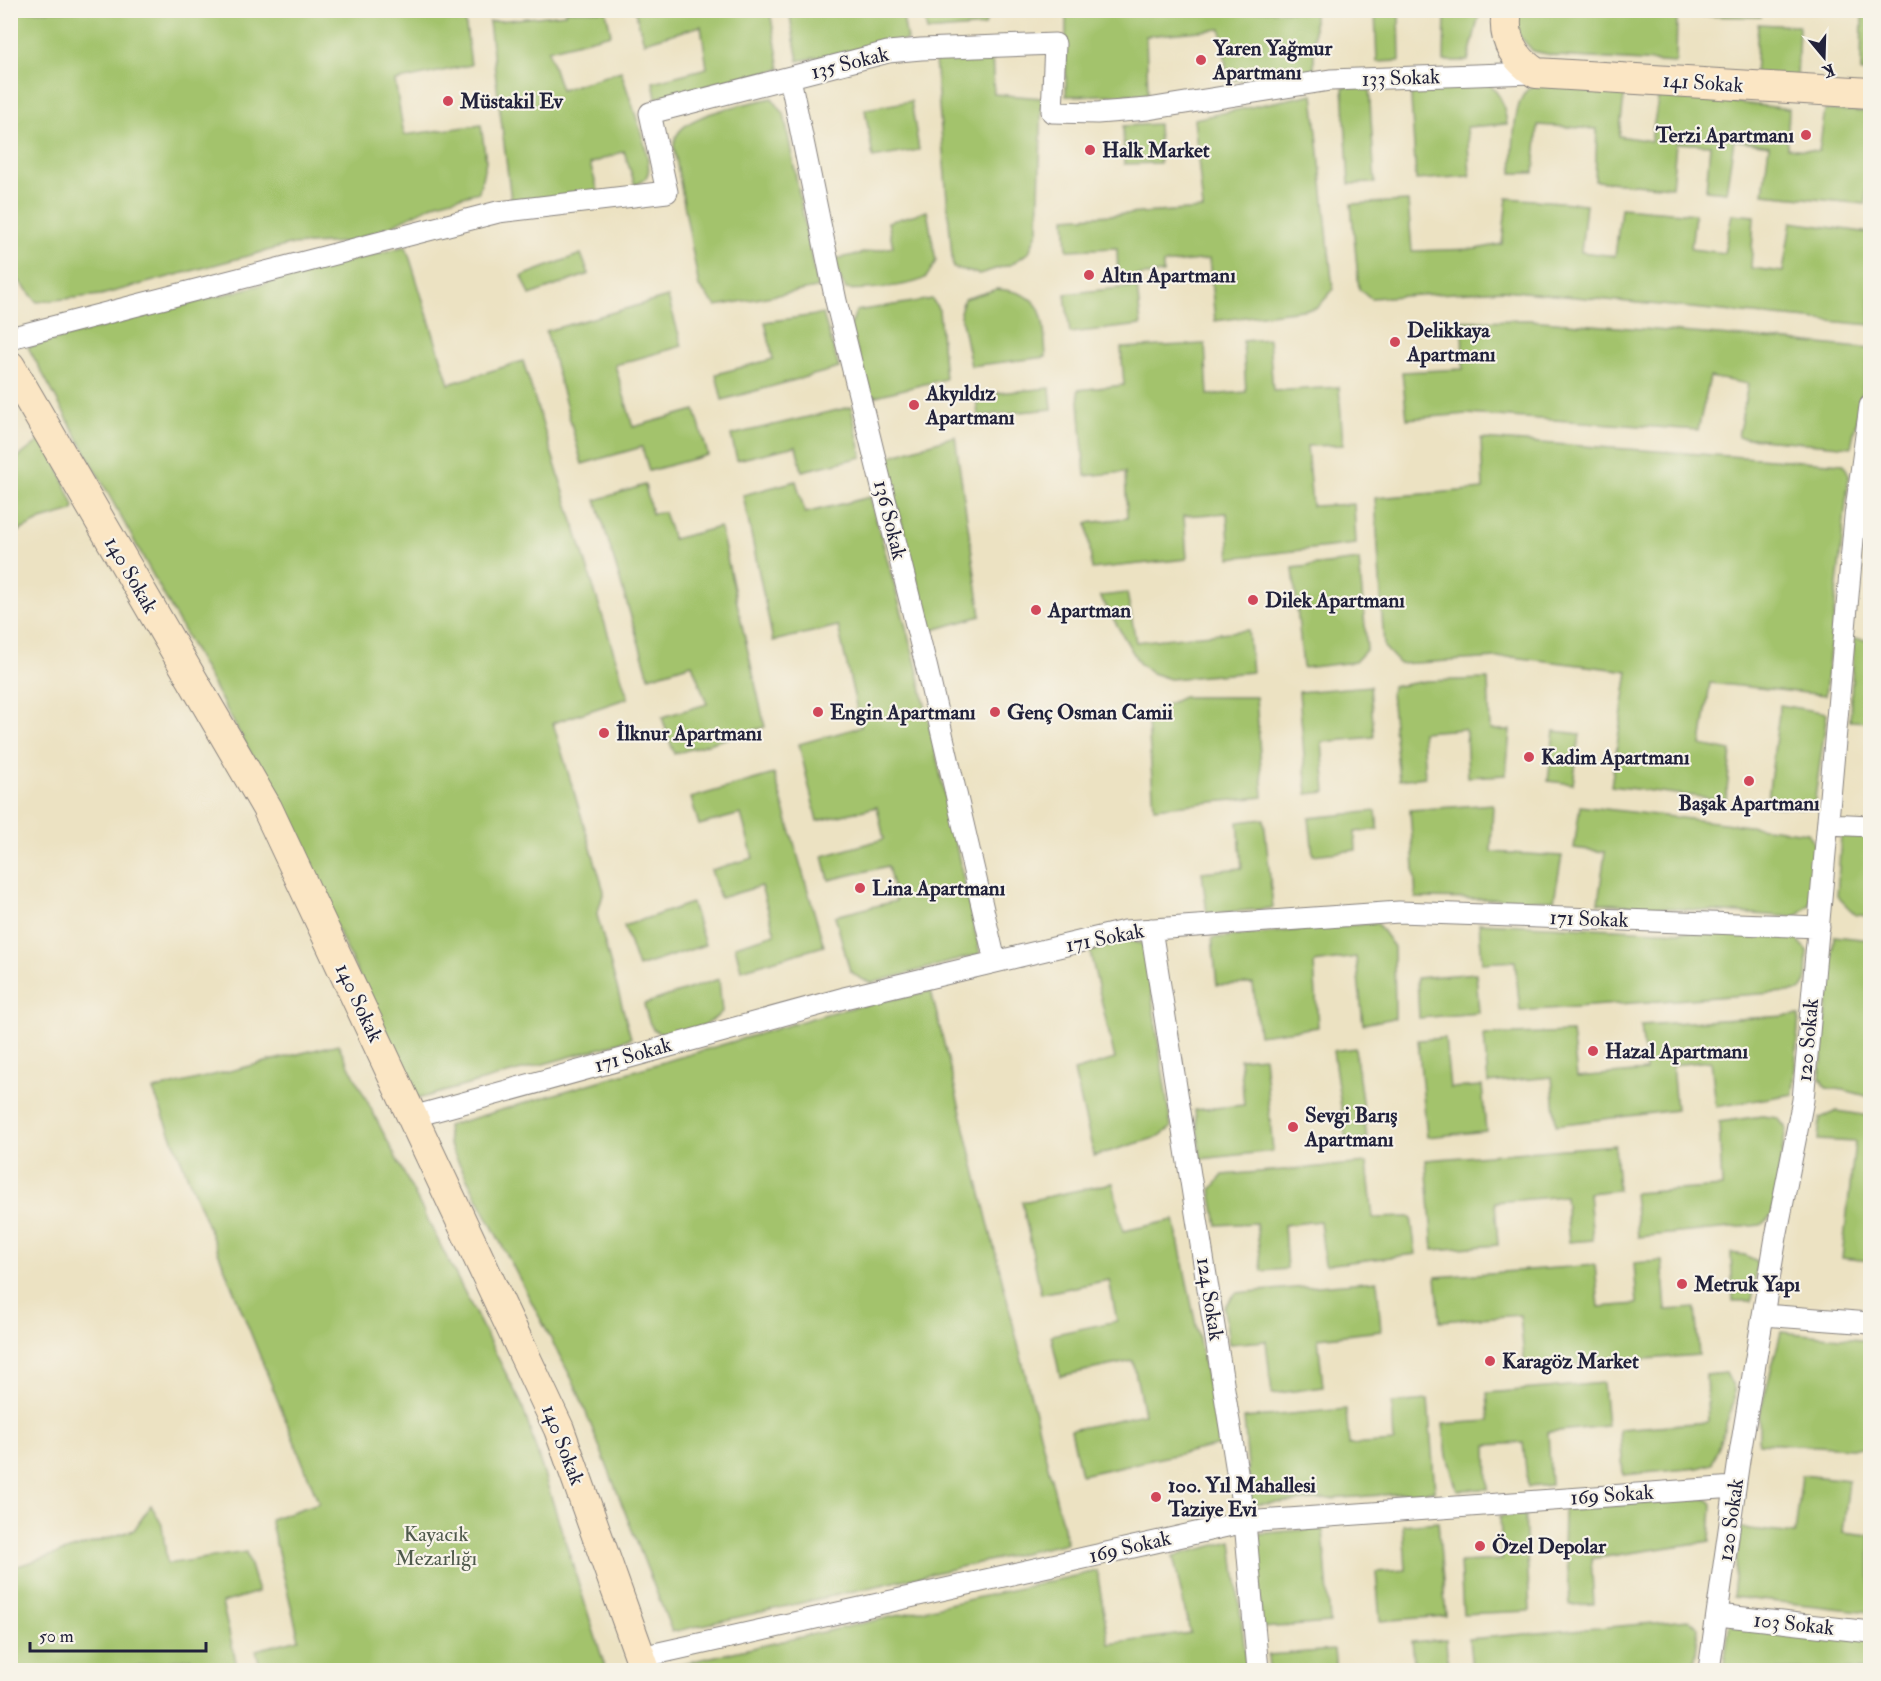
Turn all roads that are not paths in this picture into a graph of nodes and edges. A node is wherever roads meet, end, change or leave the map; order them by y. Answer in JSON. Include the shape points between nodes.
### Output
{"nodes":[{"id":1,"x":1507,"y":10,"type":"edge"},
{"id":2,"x":1536,"y":73,"type":"junction"},
{"id":3,"x":790,"y":78,"type":"junction"},
{"id":4,"x":1870,"y":93,"type":"edge"},
{"id":5,"x":1052,"y":112,"type":"joint"},
{"id":6,"x":10,"y":338,"type":"edge"},
{"id":7,"x":10,"y":366,"type":"edge"},
{"id":8,"x":1870,"y":406,"type":"edge"},
{"id":9,"x":1828,"y":824,"type":"junction"},
{"id":10,"x":1870,"y":826,"type":"edge"},
{"id":11,"x":1819,"y":927,"type":"junction"},
{"id":12,"x":1151,"y":928,"type":"junction"},
{"id":13,"x":995,"y":961,"type":"junction"},
{"id":14,"x":412,"y":1117,"type":"junction"},
{"id":15,"x":1763,"y":1315,"type":"junction"},
{"id":16,"x":1870,"y":1323,"type":"edge"},
{"id":17,"x":1735,"y":1486,"type":"junction"},
{"id":18,"x":1245,"y":1521,"type":"junction"},
{"id":19,"x":1718,"y":1615,"type":"junction"},
{"id":20,"x":1870,"y":1632,"type":"edge"},
{"id":21,"x":643,"y":1664,"type":"edge"},
{"id":22,"x":1258,"y":1671,"type":"edge"},
{"id":23,"x":1709,"y":1671,"type":"edge"}],
"edges":[{"from":1,"to":2,"type":"main road","via":[[1505,29],[1509,45],[1518,60]]},
{"from":2,"to":4,"type":"main road","name":"141 Sokak"},
{"from":2,"to":5,"type":"street","name":"133 Sokak","via":[[1330,80],[1148,109]]},
{"from":3,"to":5,"type":"street","name":"135 Sokak","via":[[888,52],[1055,44]]},
{"from":3,"to":6,"type":"street","name":"135 Sokak","via":[[650,113],[667,192],[498,212]]},
{"from":3,"to":13,"type":"street","name":"136 Sokak","via":[[836,301]]},
{"from":7,"to":14,"type":"main road","name":"140 Sokak","via":[[267,808]]},
{"from":8,"to":9,"type":"street","name":"120 Sokak"},
{"from":9,"to":10,"type":"street"},
{"from":9,"to":11,"type":"street","name":"120 Sokak"},
{"from":11,"to":12,"type":"street","name":"171 Sokak","via":[[1399,912]]},
{"from":11,"to":15,"type":"street","name":"120 Sokak","via":[[1803,1100]]},
{"from":12,"to":13,"type":"street","name":"171 Sokak"},
{"from":12,"to":18,"type":"street","name":"124 Sokak"},
{"from":13,"to":14,"type":"street","name":"171 Sokak","via":[[768,1018]]},
{"from":14,"to":21,"type":"main road","name":"140 Sokak","via":[[559,1429]]},
{"from":15,"to":16,"type":"street"},
{"from":15,"to":17,"type":"street","name":"120 Sokak"},
{"from":17,"to":18,"type":"street","name":"169 Sokak"},
{"from":17,"to":19,"type":"street","name":"120 Sokak"},
{"from":18,"to":21,"type":"street","name":"169 Sokak"},
{"from":18,"to":22,"type":"street","name":"124 Sokak"},
{"from":19,"to":20,"type":"street","name":"103 Sokak"},
{"from":19,"to":23,"type":"street","name":"120 Sokak"}]}
